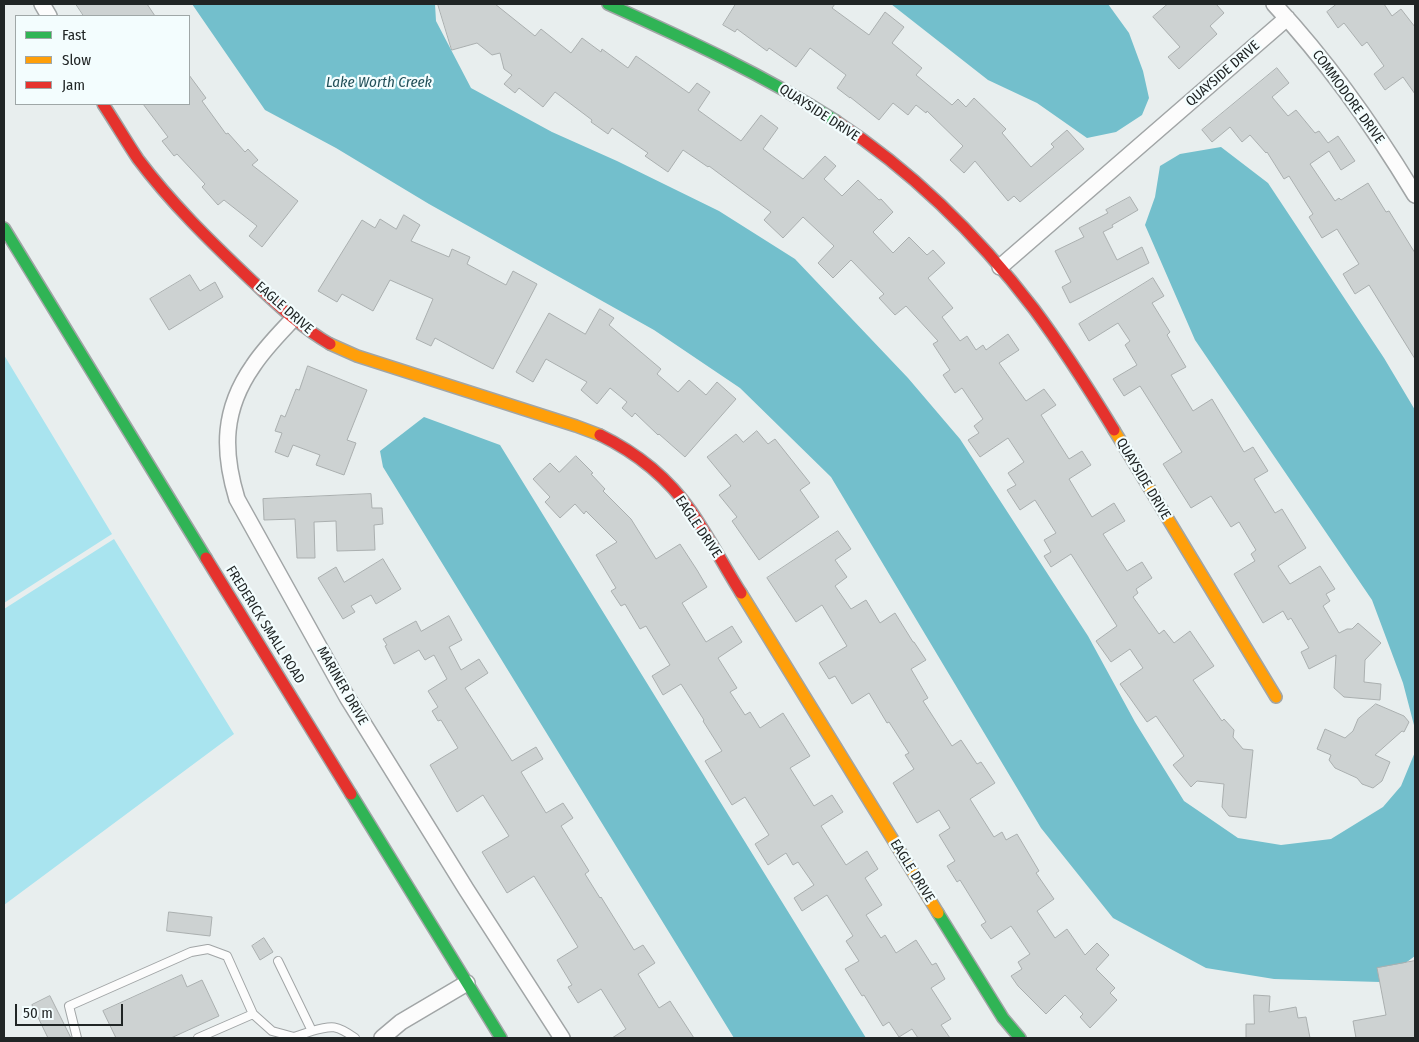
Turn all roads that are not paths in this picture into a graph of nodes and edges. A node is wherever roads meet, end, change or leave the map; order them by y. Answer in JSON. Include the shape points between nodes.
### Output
{"nodes":[{"id":1,"x":42,"y":4,"type":"edge"},
{"id":2,"x":608,"y":4,"type":"edge"},
{"id":3,"x":1274,"y":4,"type":"edge"},
{"id":4,"x":48,"y":15,"type":"edge"},
{"id":5,"x":1287,"y":18,"type":"junction"},
{"id":6,"x":104,"y":105,"type":"edge"},
{"id":7,"x":1415,"y":195,"type":"edge"},
{"id":8,"x":4,"y":228,"type":"edge"},
{"id":9,"x":1000,"y":267,"type":"junction"},
{"id":10,"x":292,"y":319,"type":"junction"},
{"id":11,"x":1276,"y":697,"type":"dead end"},
{"id":12,"x":278,"y":961,"type":"dead end"},
{"id":13,"x":467,"y":983,"type":"junction"},
{"id":14,"x":253,"y":1014,"type":"junction"},
{"id":15,"x":312,"y":1031,"type":"junction"},
{"id":16,"x":78,"y":1038,"type":"edge"},
{"id":17,"x":198,"y":1038,"type":"edge"},
{"id":18,"x":355,"y":1038,"type":"edge"},
{"id":19,"x":382,"y":1038,"type":"edge"},
{"id":20,"x":501,"y":1038,"type":"edge"},
{"id":21,"x":562,"y":1038,"type":"edge"},
{"id":22,"x":1020,"y":1038,"type":"edge"}],
"edges":[{"from":1,"to":4,"type":"street"},
{"from":2,"to":9,"type":"street","name":"QUAYSIDE DRIVE","via":[[762,76],[842,125],[925,191]]},
{"from":3,"to":5,"type":"street","name":"COMMODORE DRIVE"},
{"from":5,"to":7,"type":"street","name":"COMMODORE DRIVE","via":[[1367,120]]},
{"from":5,"to":9,"type":"street","name":"QUAYSIDE DRIVE"},
{"from":6,"to":10,"type":"street","name":"EAGLE DRIVE","via":[[166,194]]},
{"from":8,"to":13,"type":"street","name":"FREDERICK SMALL ROAD"},
{"from":9,"to":11,"type":"street","name":"QUAYSIDE DRIVE","via":[[1073,364]]},
{"from":10,"to":21,"type":"street","name":"MARINER DRIVE","via":[[254,365],[234,403],[227,457],[237,499],[347,697]]},
{"from":10,"to":22,"type":"street","name":"EAGLE DRIVE","via":[[333,346],[357,356],[605,438],[664,479],[690,510],[1003,1018]]},
{"from":12,"to":15,"type":"lane"},
{"from":13,"to":19,"type":"street","via":[[400,1022]]},
{"from":13,"to":20,"type":"street","name":"FREDERICK SMALL ROAD"},
{"from":14,"to":15,"type":"lane","via":[[272,1031],[294,1037]]},
{"from":14,"to":16,"type":"lane","via":[[227,956],[208,949],[191,952],[69,1006]]},
{"from":14,"to":17,"type":"lane"},
{"from":15,"to":18,"type":"lane","via":[[331,1026]]}]}
